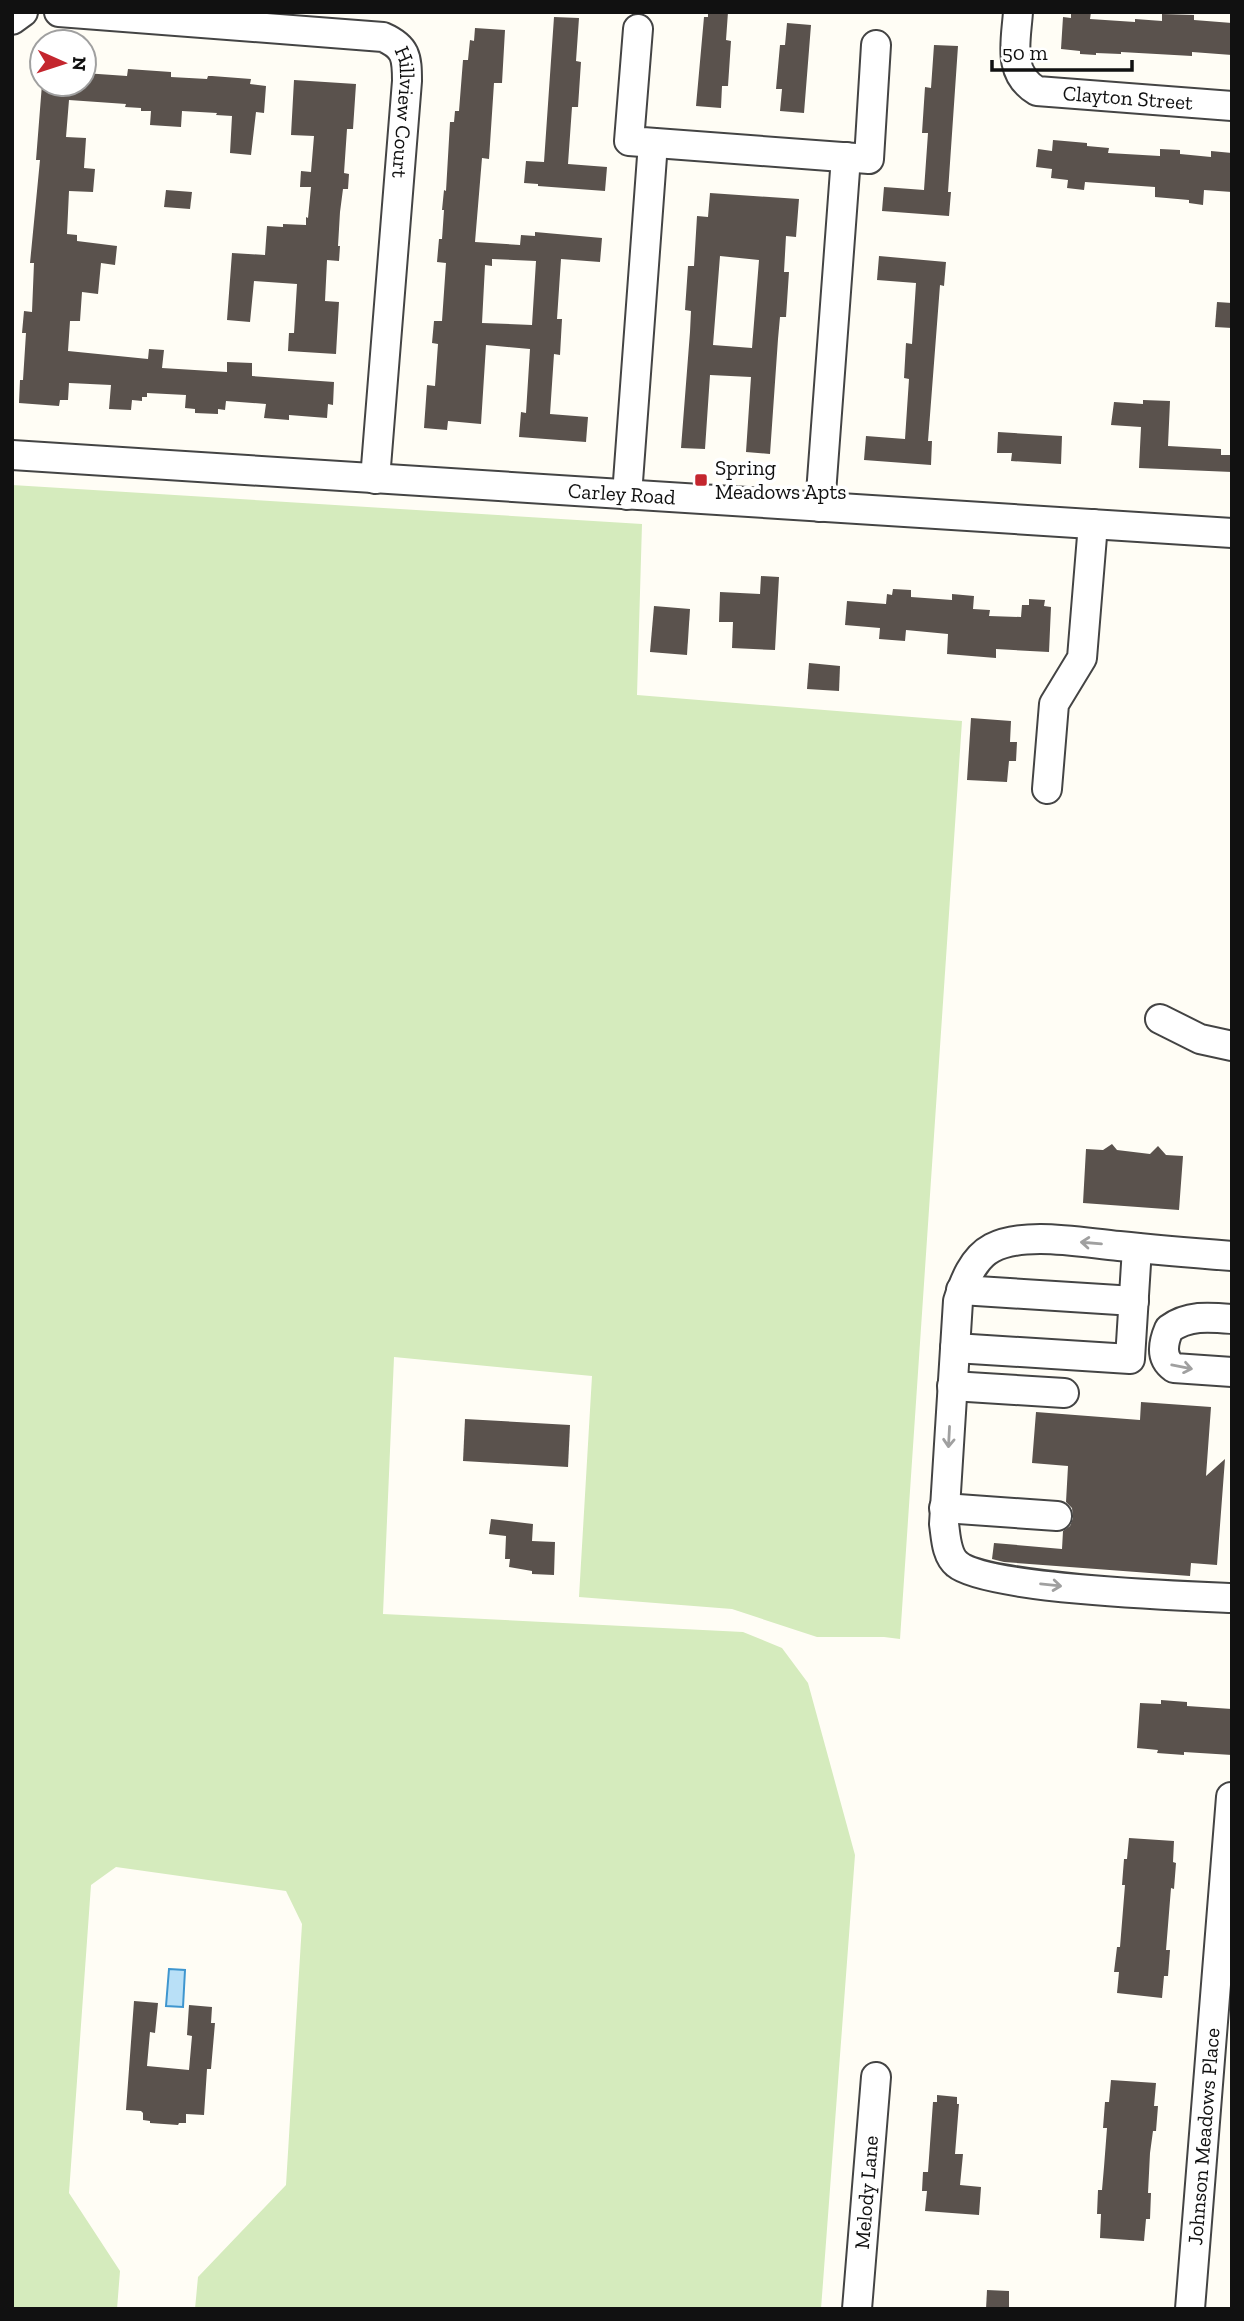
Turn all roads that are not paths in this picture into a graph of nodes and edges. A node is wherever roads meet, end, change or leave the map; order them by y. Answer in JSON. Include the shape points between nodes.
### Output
{"nodes":[{"id":1,"x":23,"y":12,"type":"edge"},
{"id":2,"x":60,"y":12,"type":"edge"},
{"id":3,"x":1018,"y":12,"type":"edge"},
{"id":4,"x":12,"y":19,"type":"edge"},
{"id":5,"x":638,"y":29,"type":"dead end"},
{"id":6,"x":876,"y":45,"type":"dead end"},
{"id":7,"x":1232,"y":106,"type":"edge"},
{"id":8,"x":653,"y":143,"type":"junction"},
{"id":9,"x":846,"y":157,"type":"junction"},
{"id":10,"x":12,"y":455,"type":"edge"},
{"id":11,"x":375,"y":479,"type":"junction"},
{"id":12,"x":627,"y":495,"type":"junction"},
{"id":13,"x":820,"y":507,"type":"junction"},
{"id":14,"x":1093,"y":524,"type":"junction"},
{"id":15,"x":1232,"y":533,"type":"edge"},
{"id":16,"x":1047,"y":789,"type":"dead end"},
{"id":17,"x":1160,"y":1019,"type":"dead end"},
{"id":18,"x":1232,"y":1046,"type":"edge"},
{"id":19,"x":1138,"y":1248,"type":"junction"},
{"id":20,"x":1232,"y":1256,"type":"edge"},
{"id":21,"x":961,"y":1290,"type":"junction"},
{"id":22,"x":1134,"y":1301,"type":"junction"},
{"id":23,"x":1232,"y":1319,"type":"edge"},
{"id":24,"x":955,"y":1348,"type":"junction"},
{"id":25,"x":1232,"y":1372,"type":"edge"},
{"id":26,"x":952,"y":1386,"type":"junction"},
{"id":27,"x":1064,"y":1393,"type":"dead end"},
{"id":28,"x":944,"y":1508,"type":"junction"},
{"id":29,"x":1057,"y":1516,"type":"dead end"},
{"id":30,"x":1232,"y":1598,"type":"edge"},
{"id":31,"x":1231,"y":1797,"type":"edge"},
{"id":32,"x":876,"y":2077,"type":"dead end"},
{"id":33,"x":857,"y":2309,"type":"edge"},
{"id":34,"x":1190,"y":2309,"type":"edge"}],
"edges":[{"from":1,"to":4,"type":"street"},
{"from":2,"to":11,"type":"street","name":"Hillview Court","via":[[383,37],[403,51],[407,81]]},
{"from":3,"to":7,"type":"street","name":"Clayton Street","via":[[1018,72],[1025,84],[1037,91]]},
{"from":5,"to":8,"type":"street","via":[[629,141]]},
{"from":6,"to":9,"type":"street","via":[[869,159]]},
{"from":8,"to":9,"type":"street"},
{"from":8,"to":12,"type":"street"},
{"from":9,"to":13,"type":"street"},
{"from":10,"to":11,"type":"street","name":"Carley Road"},
{"from":11,"to":12,"type":"street","name":"Carley Road"},
{"from":12,"to":13,"type":"street","name":"Carley Road"},
{"from":13,"to":14,"type":"street","name":"Carley Road"},
{"from":14,"to":15,"type":"street","name":"Carley Road"},
{"from":14,"to":16,"type":"street","via":[[1082,658],[1054,704]]},
{"from":17,"to":18,"type":"street","via":[[1200,1039]]},
{"from":19,"to":20,"type":"street"},
{"from":19,"to":21,"type":"street","one_way":true,"via":[[1057,1240],[1005,1243],[977,1261]]},
{"from":19,"to":22,"type":"street"},
{"from":21,"to":22,"type":"street"},
{"from":21,"to":24,"type":"street"},
{"from":22,"to":24,"type":"street","via":[[1130,1359]]},
{"from":23,"to":25,"type":"street","one_way":true,"via":[[1178,1322],[1168,1329],[1164,1353],[1174,1368]]},
{"from":24,"to":26,"type":"street"},
{"from":26,"to":27,"type":"street"},
{"from":26,"to":28,"type":"street","one_way":true},
{"from":28,"to":29,"type":"street"},
{"from":28,"to":30,"type":"street","one_way":true,"via":[[947,1547],[955,1563],[970,1572],[1062,1586]]},
{"from":31,"to":34,"type":"street","name":"Johnson Meadows Place"},
{"from":32,"to":33,"type":"street","name":"Melody Lane"}]}
